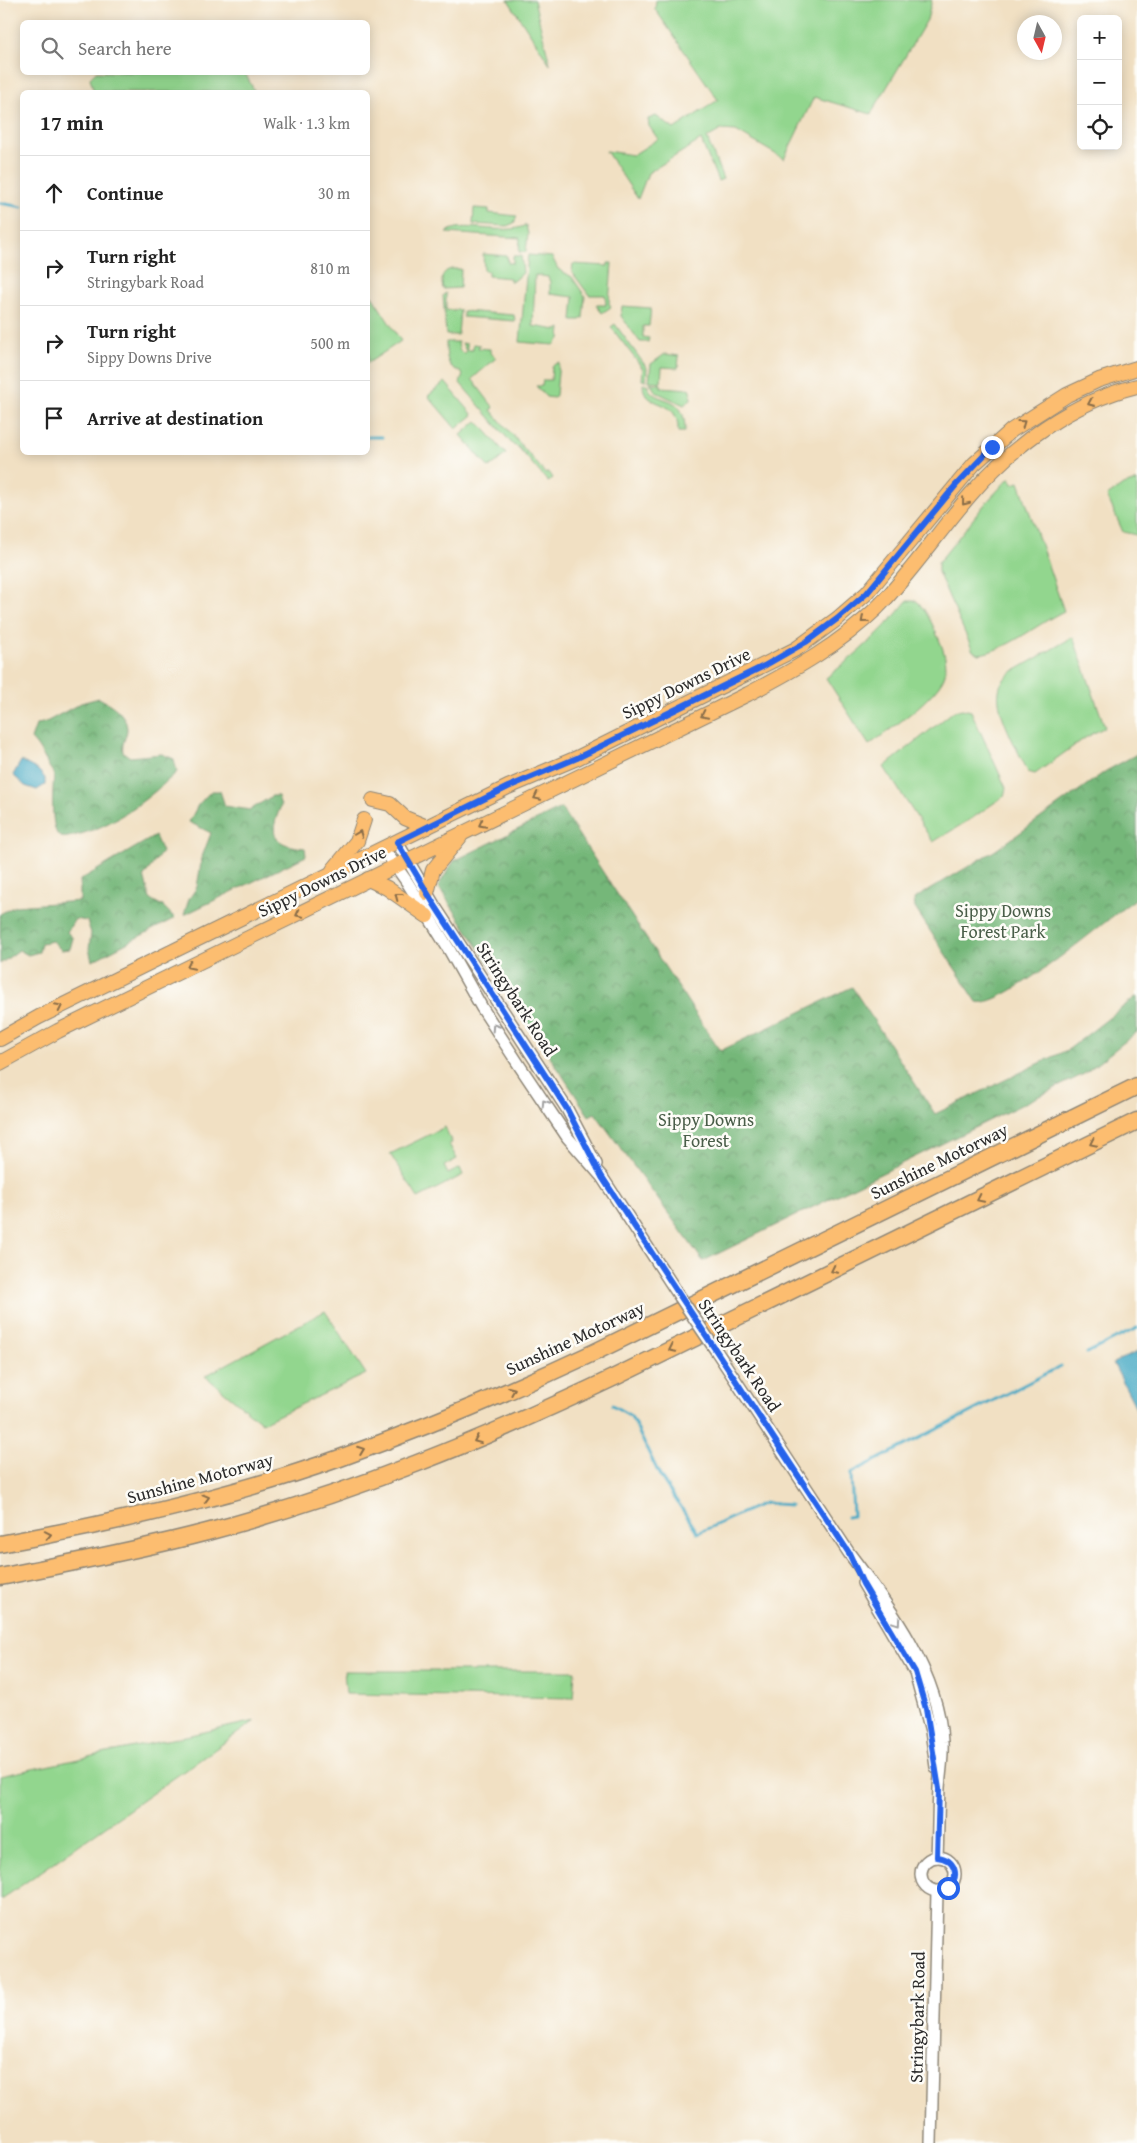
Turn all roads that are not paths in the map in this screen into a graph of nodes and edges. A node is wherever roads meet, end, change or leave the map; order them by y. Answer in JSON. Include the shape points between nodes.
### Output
{"nodes":[{"id":1,"x":1137,"y":368,"type":"edge"},
{"id":2,"x":1137,"y":386,"type":"edge"},
{"id":3,"x":373,"y":800,"type":"dead end"},
{"id":4,"x":364,"y":820,"type":"dead end"},
{"id":5,"x":427,"y":827,"type":"junction"},
{"id":6,"x":462,"y":835,"type":"junction"},
{"id":7,"x":397,"y":842,"type":"junction"},
{"id":8,"x":383,"y":848,"type":"junction"},
{"id":9,"x":402,"y":863,"type":"junction"},
{"id":10,"x":329,"y":875,"type":"junction"},
{"id":11,"x":368,"y":880,"type":"junction"},
{"id":12,"x":428,"y":893,"type":"junction"},
{"id":13,"x":427,"y":916,"type":"junction"},
{"id":14,"x":0,"y":1039,"type":"edge"},
{"id":15,"x":0,"y":1063,"type":"edge"},
{"id":16,"x":1133,"y":1087,"type":"edge"},
{"id":17,"x":1137,"y":1122,"type":"edge"},
{"id":18,"x":602,"y":1177,"type":"junction"},
{"id":19,"x":0,"y":1544,"type":"edge"},
{"id":20,"x":0,"y":1577,"type":"edge"},
{"id":21,"x":937,"y":1857,"type":"junction"},
{"id":22,"x":938,"y":1892,"type":"junction"},
{"id":23,"x":931,"y":2143,"type":"edge"}],
"edges":[{"from":5,"to":1,"type":"main road","name":"Sippy Downs Drive","one_way":true,"via":[[577,758],[796,649],[867,593],[974,464],[1012,430],[1067,395]]},
{"from":2,"to":6,"type":"main road","name":"Sippy Downs Drive","one_way":true,"via":[[1104,397],[1063,417],[1004,459],[970,495],[885,599],[863,621],[814,658]]},
{"from":3,"to":5,"type":"main road","via":[[390,804],[405,818]]},
{"from":10,"to":4,"type":"main road","one_way":true,"via":[[357,841]]},
{"from":5,"to":7,"type":"main road","name":"Sippy Downs Drive"},
{"from":6,"to":9,"type":"main road","name":"Sippy Downs Drive"},
{"from":6,"to":12,"type":"main road","via":[[433,870]]},
{"from":7,"to":8,"type":"main road","name":"Sippy Downs Drive"},
{"from":7,"to":9,"type":"street","name":"Stringybark Road"},
{"from":8,"to":9,"type":"street","name":"Stringybark Road"},
{"from":8,"to":10,"type":"main road","name":"Sippy Downs Drive"},
{"from":9,"to":11,"type":"main road","name":"Sippy Downs Drive"},
{"from":9,"to":12,"type":"street","name":"Stringybark Road"},
{"from":9,"to":13,"type":"street","name":"Stringybark Road"},
{"from":14,"to":10,"type":"main road","name":"Sippy Downs Drive","one_way":true},
{"from":13,"to":11,"type":"main road","one_way":true,"via":[[387,888]]},
{"from":11,"to":15,"type":"main road","name":"Sippy Downs Drive","one_way":true,"via":[[58,1031]]},
{"from":12,"to":18,"type":"street","name":"Stringybark Road","via":[[567,1109]]},
{"from":18,"to":13,"type":"street","name":"Stringybark Road","one_way":true,"via":[[562,1129],[482,1008]]},
{"from":19,"to":16,"type":"highway","name":"Sunshine Motorway","one_way":true,"via":[[123,1519],[272,1480],[454,1414],[595,1352]]},
{"from":17,"to":20,"type":"highway","one_way":true,"via":[[550,1408],[418,1463],[310,1501],[209,1531]]},
{"from":18,"to":21,"type":"street","name":"Stringybark Road","bridge":true,"via":[[849,1553],[863,1584],[915,1672],[931,1731],[939,1789]]},
{"from":21,"to":22,"type":"street","via":[[926,1861],[921,1872],[923,1883]]},
{"from":21,"to":22,"type":"street","via":[[948,1860],[956,1874],[952,1884]]},
{"from":22,"to":23,"type":"street","name":"Stringybark Road"}]}
